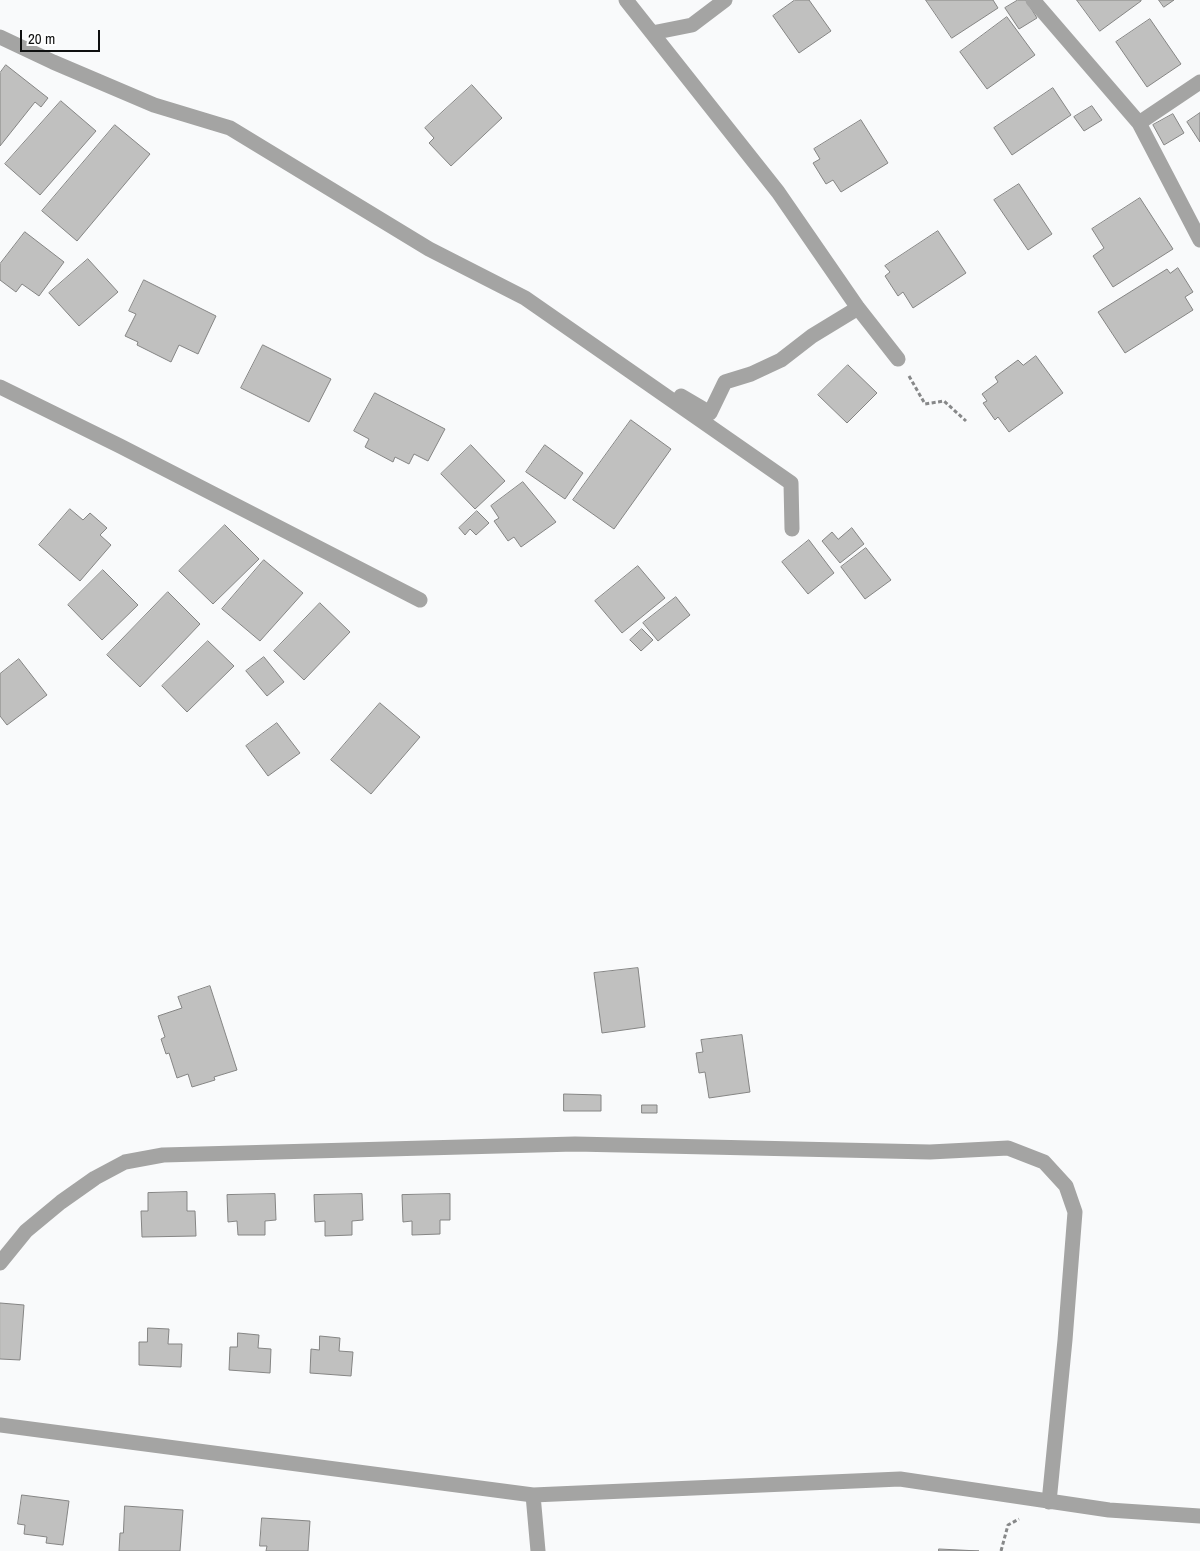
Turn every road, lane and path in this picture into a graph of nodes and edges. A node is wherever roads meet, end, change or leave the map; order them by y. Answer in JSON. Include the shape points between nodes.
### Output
{"nodes":[{"id":1,"x":626,"y":0,"type":"edge"},
{"id":2,"x":725,"y":0,"type":"edge"},
{"id":3,"x":1033,"y":0,"type":"edge"},
{"id":4,"x":652,"y":33,"type":"junction"},
{"id":5,"x":0,"y":36,"type":"edge"},
{"id":6,"x":1200,"y":82,"type":"edge"},
{"id":7,"x":1139,"y":123,"type":"junction"},
{"id":8,"x":1200,"y":240,"type":"edge"},
{"id":9,"x":429,"y":249,"type":"junction"},
{"id":10,"x":858,"y":308,"type":"junction"},
{"id":11,"x":898,"y":359,"type":"joint"},
{"id":12,"x":0,"y":387,"type":"edge"},
{"id":13,"x":966,"y":421,"type":"dead end"},
{"id":14,"x":792,"y":529,"type":"dead end"},
{"id":15,"x":420,"y":600,"type":"dead end"},
{"id":16,"x":0,"y":1264,"type":"edge"},
{"id":17,"x":0,"y":1425,"type":"edge"},
{"id":18,"x":533,"y":1495,"type":"junction"},
{"id":19,"x":1049,"y":1502,"type":"junction"},
{"id":20,"x":1200,"y":1516,"type":"edge"},
{"id":21,"x":538,"y":1551,"type":"edge"},
{"id":22,"x":1002,"y":1551,"type":"edge"}],
"edges":[{"from":1,"to":4,"type":"street"},
{"from":2,"to":4,"type":"street","via":[[692,25]]},
{"from":3,"to":7,"type":"street"},
{"from":4,"to":10,"type":"street","via":[[778,192]]},
{"from":5,"to":9,"type":"street","via":[[154,104],[230,128]]},
{"from":6,"to":7,"type":"street"},
{"from":7,"to":8,"type":"street"},
{"from":9,"to":10,"type":"street","via":[[710,413],[725,382],[781,360],[812,336]]},
{"from":9,"to":14,"type":"street","via":[[525,298],[790,483]]},
{"from":10,"to":11,"type":"street"},
{"from":11,"to":13,"type":"path","via":[[925,404],[944,401]]},
{"from":12,"to":15,"type":"street"},
{"from":16,"to":19,"type":"street","via":[[26,1231],[95,1178],[125,1162],[163,1155],[575,1144],[930,1152],[1008,1148],[1044,1162],[1066,1186],[1075,1212]]},
{"from":17,"to":18,"type":"street"},
{"from":18,"to":19,"type":"street","via":[[900,1479]]},
{"from":18,"to":21,"type":"street"},
{"from":19,"to":20,"type":"street"},
{"from":19,"to":22,"type":"path","via":[[1008,1525]]}]}
